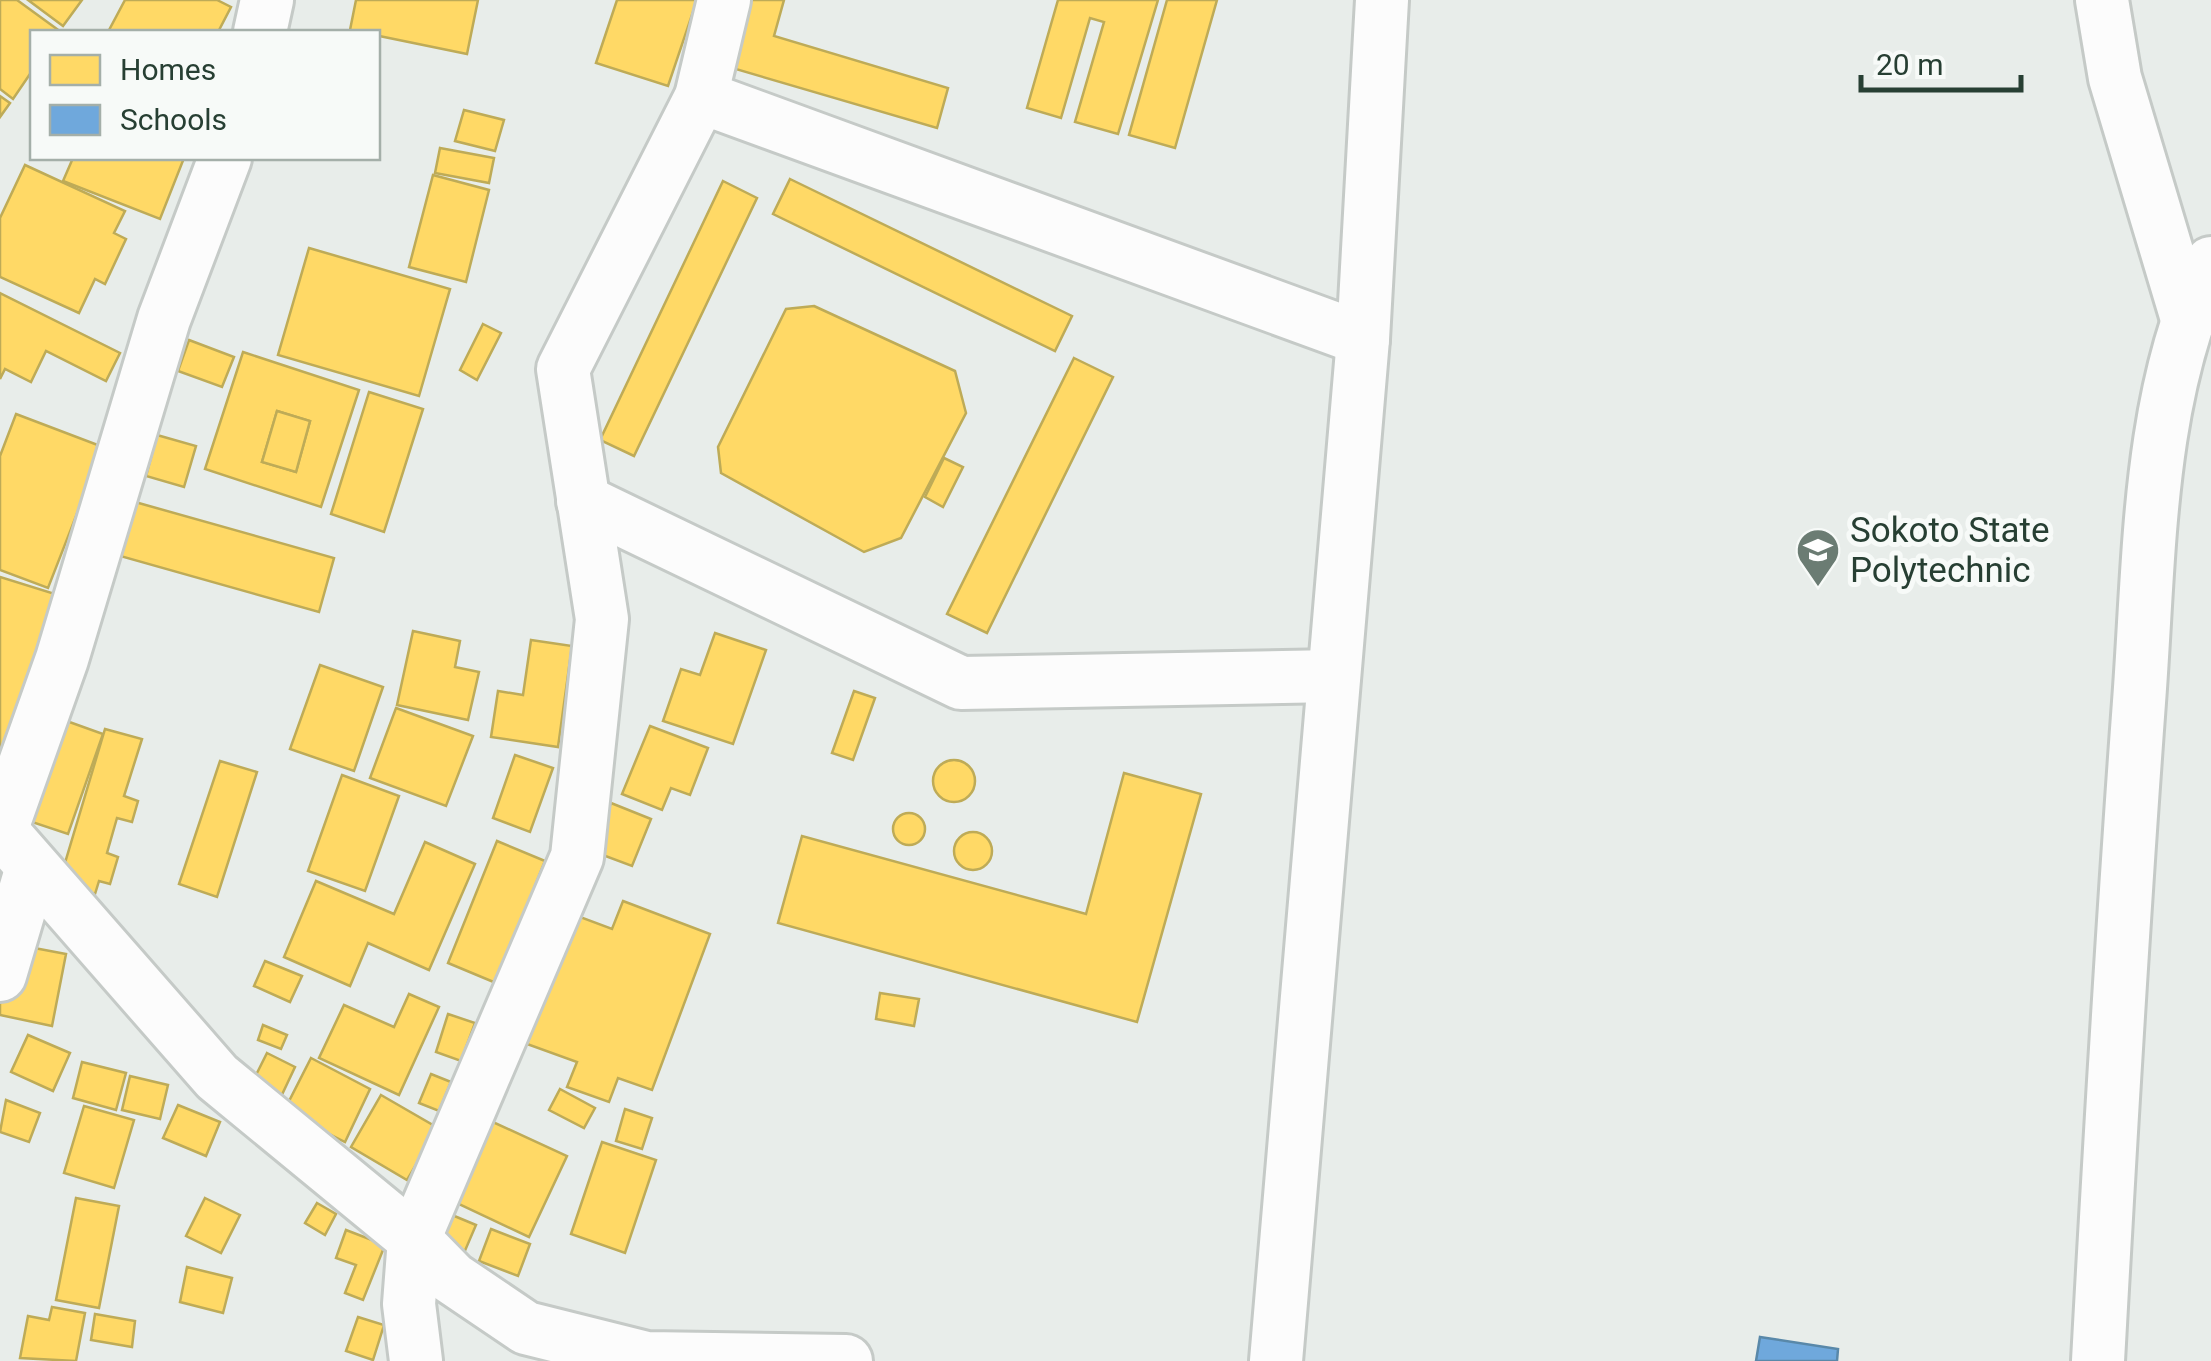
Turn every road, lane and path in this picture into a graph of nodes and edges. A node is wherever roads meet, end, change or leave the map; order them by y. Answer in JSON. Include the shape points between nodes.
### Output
{"nodes":[{"id":1,"x":267,"y":0,"type":"edge"},
{"id":2,"x":724,"y":0,"type":"edge"},
{"id":3,"x":1382,"y":0,"type":"edge"},
{"id":4,"x":2102,"y":0,"type":"edge"},
{"id":5,"x":260,"y":30,"type":"edge"},
{"id":6,"x":701,"y":97,"type":"junction"},
{"id":7,"x":224,"y":160,"type":"edge"},
{"id":8,"x":2211,"y":263,"type":"edge"},
{"id":9,"x":2188,"y":322,"type":"junction"},
{"id":10,"x":1364,"y":339,"type":"junction"},
{"id":11,"x":583,"y":501,"type":"junction"},
{"id":12,"x":1334,"y":676,"type":"junction"},
{"id":13,"x":11,"y":842,"type":"edge"},
{"id":14,"x":0,"y":975,"type":"edge"},
{"id":15,"x":414,"y":1240,"type":"junction"},
{"id":16,"x":416,"y":1361,"type":"edge"},
{"id":17,"x":846,"y":1361,"type":"edge"},
{"id":18,"x":1276,"y":1361,"type":"edge"},
{"id":19,"x":2098,"y":1361,"type":"edge"}],
"edges":[{"from":1,"to":5,"type":"street"},
{"from":2,"to":6,"type":"street"},
{"from":3,"to":10,"type":"street"},
{"from":4,"to":9,"type":"street","via":[[2115,78]]},
{"from":6,"to":10,"type":"street"},
{"from":6,"to":11,"type":"street","via":[[563,369]]},
{"from":7,"to":13,"type":"street","via":[[164,319]]},
{"from":8,"to":9,"type":"street"},
{"from":9,"to":19,"type":"street","via":[[2158,445]]},
{"from":10,"to":12,"type":"street"},
{"from":11,"to":12,"type":"street","via":[[962,684]]},
{"from":11,"to":15,"type":"street","via":[[602,619],[577,856]]},
{"from":12,"to":18,"type":"street"},
{"from":13,"to":14,"type":"street"},
{"from":13,"to":15,"type":"street","via":[[217,1077]]},
{"from":15,"to":16,"type":"street","via":[[409,1304]]},
{"from":15,"to":17,"type":"street","via":[[452,1278],[526,1328],[646,1358]]}]}
